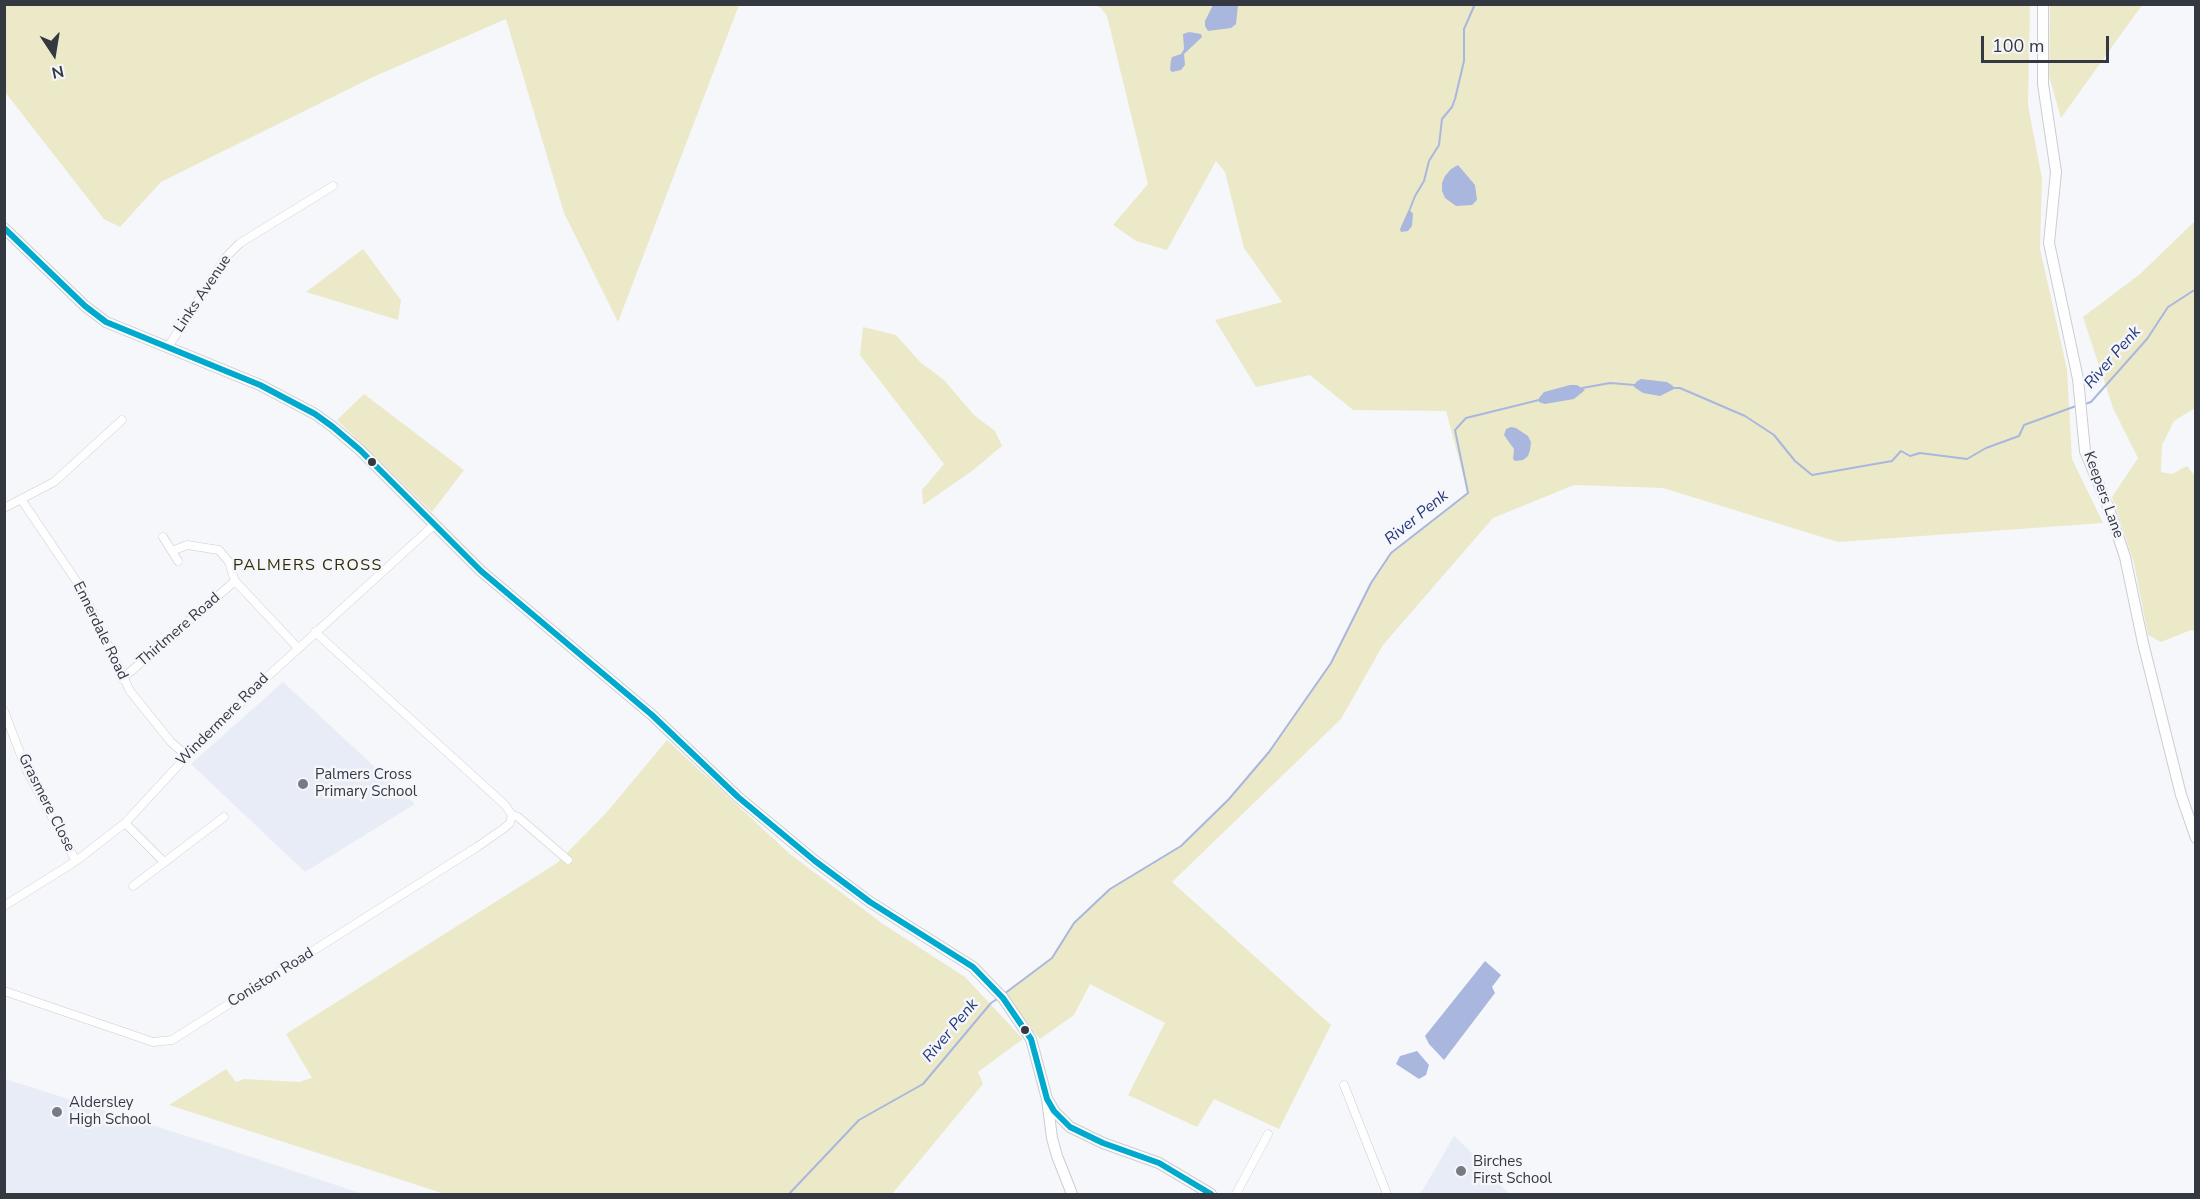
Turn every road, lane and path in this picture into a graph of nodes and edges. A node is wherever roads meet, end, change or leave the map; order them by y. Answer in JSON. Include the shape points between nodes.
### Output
{"nodes":[{"id":1,"x":2043,"y":4,"type":"edge"},
{"id":2,"x":333,"y":186,"type":"dead end"},
{"id":3,"x":4,"y":228,"type":"edge"},
{"id":4,"x":168,"y":347,"type":"junction"},
{"id":5,"x":122,"y":420,"type":"dead end"},
{"id":6,"x":21,"y":499,"type":"junction"},
{"id":7,"x":4,"y":508,"type":"edge"},
{"id":8,"x":435,"y":524,"type":"junction"},
{"id":9,"x":163,"y":537,"type":"dead end"},
{"id":10,"x":172,"y":551,"type":"junction"},
{"id":11,"x":178,"y":561,"type":"dead end"},
{"id":12,"x":235,"y":581,"type":"junction"},
{"id":13,"x":315,"y":633,"type":"junction"},
{"id":14,"x":298,"y":648,"type":"junction"},
{"id":15,"x":122,"y":679,"type":"junction"},
{"id":16,"x":4,"y":711,"type":"edge"},
{"id":17,"x":187,"y":756,"type":"junction"},
{"id":18,"x":512,"y":815,"type":"junction"},
{"id":19,"x":224,"y":817,"type":"dead end"},
{"id":20,"x":125,"y":823,"type":"junction"},
{"id":21,"x":2196,"y":837,"type":"edge"},
{"id":22,"x":568,"y":860,"type":"dead end"},
{"id":23,"x":76,"y":861,"type":"junction"},
{"id":24,"x":163,"y":861,"type":"junction"},
{"id":25,"x":133,"y":886,"type":"dead end"},
{"id":26,"x":4,"y":906,"type":"edge"},
{"id":27,"x":4,"y":991,"type":"edge"},
{"id":28,"x":1344,"y":1085,"type":"dead end"},
{"id":29,"x":1047,"y":1099,"type":"junction"},
{"id":30,"x":1268,"y":1134,"type":"dead end"},
{"id":31,"x":1072,"y":1194,"type":"edge"},
{"id":32,"x":1212,"y":1194,"type":"edge"},
{"id":33,"x":1236,"y":1194,"type":"edge"},
{"id":34,"x":1387,"y":1194,"type":"edge"}],
"edges":[{"from":1,"to":21,"type":"street","name":"Keepers Lane","via":[[2043,84],[2056,172],[2049,243],[2078,379],[2085,451],[2125,557],[2181,795]]},
{"from":2,"to":4,"type":"street","name":"Links Avenue","via":[[240,243],[226,257]]},
{"from":3,"to":4,"type":"street","via":[[106,322]]},
{"from":4,"to":8,"type":"street","via":[[260,385],[315,414],[360,450]]},
{"from":5,"to":6,"type":"street","via":[[54,482]]},
{"from":6,"to":7,"type":"street"},
{"from":6,"to":15,"type":"street","name":"Ennerdale Road","via":[[81,588]]},
{"from":8,"to":13,"type":"street","name":"Windermere Road"},
{"from":8,"to":29,"type":"street","via":[[481,571],[652,715],[738,797],[815,861],[870,902],[973,968],[1003,999],[1031,1039]]},
{"from":9,"to":10,"type":"street"},
{"from":10,"to":11,"type":"street"},
{"from":10,"to":12,"type":"street","via":[[187,545],[219,550],[229,562]]},
{"from":12,"to":14,"type":"street"},
{"from":12,"to":15,"type":"street","name":"Thirlmere Road"},
{"from":13,"to":14,"type":"street","name":"Windermere Road"},
{"from":13,"to":18,"type":"street"},
{"from":14,"to":17,"type":"street","name":"Windermere Road"},
{"from":15,"to":17,"type":"street","name":"Ennerdale Road","via":[[171,742]]},
{"from":16,"to":23,"type":"street","name":"Grasmere Close","via":[[27,771]]},
{"from":17,"to":20,"type":"street","name":"Windermere Road"},
{"from":18,"to":22,"type":"street"},
{"from":18,"to":27,"type":"street","name":"Coniston Road","via":[[510,823],[477,847],[172,1040],[153,1042]]},
{"from":19,"to":24,"type":"street"},
{"from":20,"to":23,"type":"street","name":"Windermere Road"},
{"from":20,"to":24,"type":"street"},
{"from":23,"to":26,"type":"street","name":"Windermere Road"},
{"from":24,"to":25,"type":"street"},
{"from":28,"to":34,"type":"street"},
{"from":29,"to":31,"type":"street","via":[[1052,1138]]},
{"from":29,"to":32,"type":"street","via":[[1070,1126],[1103,1143],[1159,1163]]},
{"from":30,"to":33,"type":"street"}]}
